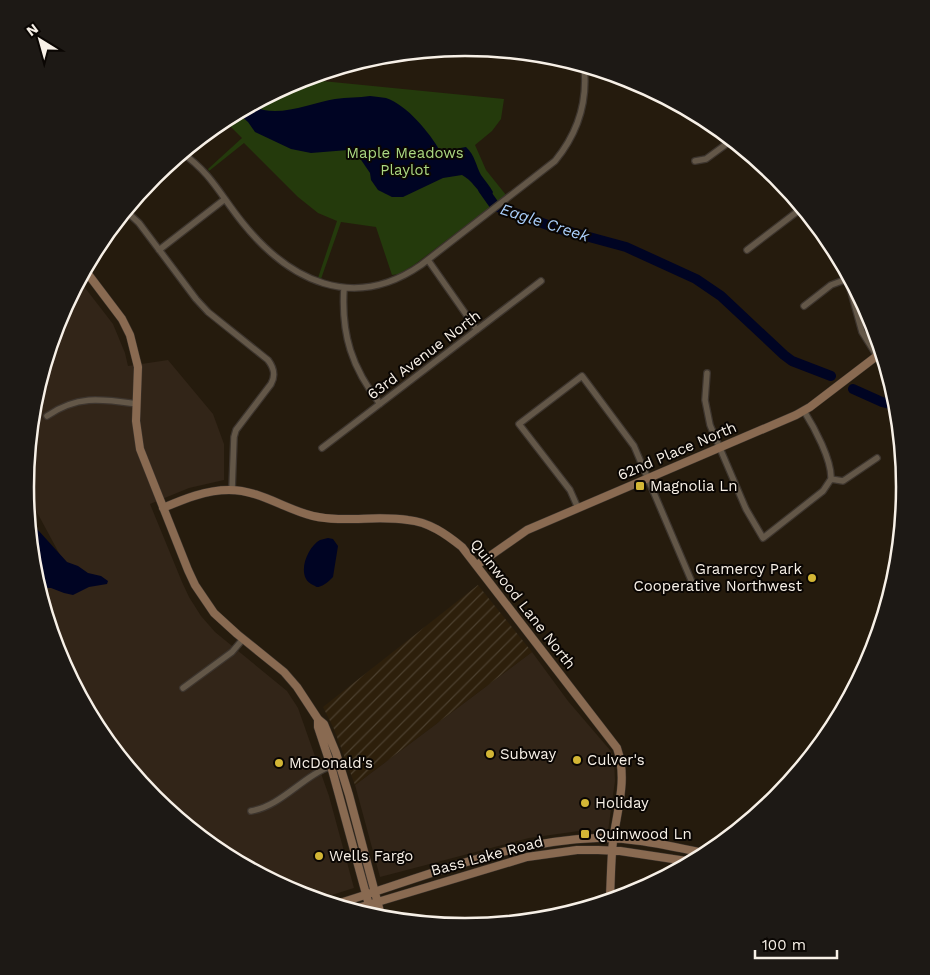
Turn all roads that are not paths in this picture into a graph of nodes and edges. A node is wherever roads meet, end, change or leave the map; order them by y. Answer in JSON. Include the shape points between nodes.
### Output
{"nodes":[{"id":1,"x":584,"y":73,"type":"edge"},
{"id":2,"x":727,"y":144,"type":"edge"},
{"id":3,"x":187,"y":157,"type":"edge"},
{"id":4,"x":695,"y":162,"type":"dead end"},
{"id":5,"x":225,"y":199,"type":"junction"},
{"id":6,"x":797,"y":212,"type":"edge"},
{"id":7,"x":131,"y":215,"type":"edge"},
{"id":8,"x":159,"y":250,"type":"junction"},
{"id":9,"x":748,"y":250,"type":"dead end"},
{"id":10,"x":428,"y":260,"type":"junction"},
{"id":11,"x":90,"y":276,"type":"edge"},
{"id":12,"x":541,"y":281,"type":"dead end"},
{"id":13,"x":843,"y":281,"type":"edge"},
{"id":14,"x":344,"y":288,"type":"junction"},
{"id":15,"x":852,"y":298,"type":"edge"},
{"id":16,"x":804,"y":306,"type":"dead end"},
{"id":17,"x":477,"y":330,"type":"junction"},
{"id":18,"x":871,"y":344,"type":"edge"},
{"id":19,"x":876,"y":357,"type":"edge"},
{"id":20,"x":707,"y":373,"type":"dead end"},
{"id":21,"x":137,"y":404,"type":"junction"},
{"id":22,"x":380,"y":404,"type":"junction"},
{"id":23,"x":804,"y":411,"type":"junction"},
{"id":24,"x":47,"y":416,"type":"dead end"},
{"id":25,"x":322,"y":448,"type":"dead end"},
{"id":26,"x":720,"y":448,"type":"junction"},
{"id":27,"x":877,"y":458,"type":"dead end"},
{"id":28,"x":648,"y":479,"type":"junction"},
{"id":29,"x":830,"y":479,"type":"junction"},
{"id":30,"x":232,"y":490,"type":"junction"},
{"id":31,"x":164,"y":508,"type":"junction"},
{"id":32,"x":578,"y":508,"type":"junction"},
{"id":33,"x":477,"y":565,"type":"junction"},
{"id":34,"x":694,"y":587,"type":"dead end"},
{"id":35,"x":243,"y":639,"type":"junction"},
{"id":36,"x":183,"y":688,"type":"dead end"},
{"id":37,"x":318,"y":719,"type":"junction"},
{"id":38,"x":340,"y":764,"type":"junction"},
{"id":39,"x":331,"y":766,"type":"junction"},
{"id":40,"x":252,"y":811,"type":"dead end"},
{"id":41,"x":614,"y":839,"type":"junction"},
{"id":42,"x":612,"y":850,"type":"junction"},
{"id":43,"x":696,"y":852,"type":"edge"},
{"id":44,"x":682,"y":860,"type":"edge"},
{"id":45,"x":370,"y":894,"type":"junction"},
{"id":46,"x":610,"y":894,"type":"edge"},
{"id":47,"x":345,"y":902,"type":"edge"},
{"id":48,"x":373,"y":903,"type":"junction"},
{"id":49,"x":363,"y":906,"type":"edge"},
{"id":50,"x":372,"y":908,"type":"edge"},
{"id":51,"x":376,"y":909,"type":"edge"}],
"edges":[{"from":1,"to":10,"type":"street","via":[[582,112],[562,153],[549,167]]},
{"from":2,"to":4,"type":"street","via":[[706,159]]},
{"from":3,"to":5,"type":"street","via":[[205,172]]},
{"from":5,"to":8,"type":"street"},
{"from":5,"to":14,"type":"street","via":[[256,238],[284,263],[316,282]]},
{"from":6,"to":9,"type":"street"},
{"from":7,"to":8,"type":"street"},
{"from":8,"to":30,"type":"street","via":[[208,312],[268,360],[273,368],[271,384],[236,430]]},
{"from":10,"to":14,"type":"street","via":[[409,274],[380,286]]},
{"from":10,"to":17,"type":"street"},
{"from":11,"to":21,"type":"street","via":[[119,314],[130,335],[138,366]]},
{"from":12,"to":17,"type":"street","name":"63rd Avenue North"},
{"from":13,"to":16,"type":"street","via":[[831,285]]},
{"from":14,"to":22,"type":"street","via":[[345,332],[349,349],[363,381]]},
{"from":15,"to":18,"type":"street","via":[[862,332]]},
{"from":17,"to":22,"type":"street","name":"63rd Avenue North"},
{"from":19,"to":23,"type":"street","name":"62nd Place North"},
{"from":20,"to":26,"type":"street","via":[[707,413]]},
{"from":21,"to":24,"type":"street","via":[[85,400],[67,404]]},
{"from":21,"to":31,"type":"street","via":[[136,428],[140,449]]},
{"from":22,"to":25,"type":"street","name":"63rd Avenue North"},
{"from":23,"to":26,"type":"street","name":"62nd Place North"},
{"from":23,"to":29,"type":"street","via":[[829,465]]},
{"from":26,"to":28,"type":"street","name":"62nd Place North"},
{"from":26,"to":29,"type":"street","via":[[746,509],[763,538],[823,491]]},
{"from":27,"to":29,"type":"street","via":[[843,482]]},
{"from":28,"to":32,"type":"street","name":"62nd Place North"},
{"from":28,"to":32,"type":"street","via":[[630,439],[582,376],[519,424],[570,490]]},
{"from":28,"to":34,"type":"street"},
{"from":30,"to":31,"type":"street","name":"Quinwood Lane North","via":[[206,493]]},
{"from":30,"to":33,"type":"street","name":"Quinwood Lane North","via":[[258,495],[318,517],[411,520],[449,536]]},
{"from":31,"to":35,"type":"street","via":[[195,585],[214,613]]},
{"from":32,"to":33,"type":"street","name":"62nd Place North","via":[[527,530]]},
{"from":33,"to":41,"type":"street","name":"Quinwood Lane North","via":[[617,748],[623,776]]},
{"from":35,"to":36,"type":"street","via":[[232,652]]},
{"from":35,"to":37,"type":"street","via":[[284,672]]},
{"from":37,"to":38,"type":"street","via":[[324,724]]},
{"from":37,"to":39,"type":"street"},
{"from":38,"to":39,"type":"street"},
{"from":38,"to":45,"type":"street"},
{"from":39,"to":40,"type":"street","via":[[310,776],[268,807]]},
{"from":39,"to":45,"type":"street"},
{"from":41,"to":42,"type":"street","name":"Quinwood Lane North"},
{"from":41,"to":43,"type":"street","name":"Bass Lake Road"},
{"from":41,"to":45,"type":"street","name":"Bass Lake Road","via":[[549,842],[514,848]]},
{"from":42,"to":44,"type":"street","name":"Bass Lake Road"},
{"from":42,"to":46,"type":"street","name":"Quinwood Lane North"},
{"from":42,"to":48,"type":"street","name":"Bass Lake Road","via":[[577,850],[527,857]]},
{"from":45,"to":47,"type":"street","name":"Bass Lake Road"},
{"from":45,"to":48,"type":"street"},
{"from":48,"to":49,"type":"street","name":"Bass Lake Road"},
{"from":48,"to":50,"type":"street"},
{"from":48,"to":51,"type":"street"}]}
